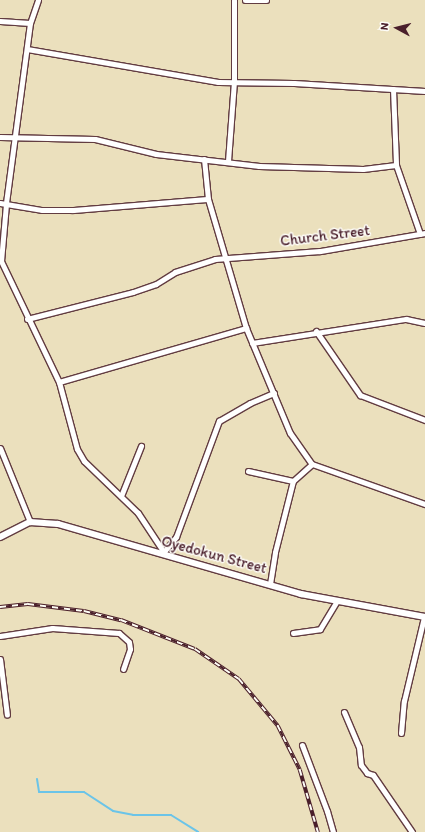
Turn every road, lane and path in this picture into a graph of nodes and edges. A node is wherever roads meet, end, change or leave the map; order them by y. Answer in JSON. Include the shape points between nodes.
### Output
{"nodes":[{"id":1,"x":38,"y":0,"type":"edge"},
{"id":2,"x":234,"y":0,"type":"edge"},
{"id":3,"x":244,"y":0,"type":"edge"},
{"id":4,"x":266,"y":0,"type":"edge"},
{"id":5,"x":0,"y":21,"type":"edge"},
{"id":6,"x":30,"y":23,"type":"junction"},
{"id":7,"x":27,"y":49,"type":"junction"},
{"id":8,"x":234,"y":81,"type":"junction"},
{"id":9,"x":394,"y":90,"type":"junction"},
{"id":10,"x":425,"y":91,"type":"edge"},
{"id":11,"x":15,"y":136,"type":"junction"},
{"id":12,"x":0,"y":137,"type":"edge"},
{"id":13,"x":204,"y":160,"type":"junction"},
{"id":14,"x":228,"y":161,"type":"junction"},
{"id":15,"x":396,"y":165,"type":"junction"},
{"id":16,"x":208,"y":199,"type":"junction"},
{"id":17,"x":3,"y":204,"type":"edge"},
{"id":18,"x":423,"y":233,"type":"edge"},
{"id":19,"x":227,"y":258,"type":"junction"},
{"id":20,"x":27,"y":319,"type":"junction"},
{"id":21,"x":425,"y":323,"type":"edge"},
{"id":22,"x":246,"y":328,"type":"junction"},
{"id":23,"x":316,"y":331,"type":"junction"},
{"id":24,"x":252,"y":343,"type":"junction"},
{"id":25,"x":59,"y":382,"type":"junction"},
{"id":26,"x":274,"y":393,"type":"junction"},
{"id":27,"x":425,"y":420,"type":"edge"},
{"id":28,"x":141,"y":446,"type":"dead end"},
{"id":29,"x":0,"y":448,"type":"edge"},
{"id":30,"x":312,"y":464,"type":"junction"},
{"id":31,"x":248,"y":471,"type":"dead end"},
{"id":32,"x":293,"y":481,"type":"junction"},
{"id":33,"x":121,"y":496,"type":"junction"},
{"id":34,"x":425,"y":504,"type":"edge"},
{"id":35,"x":30,"y":522,"type":"junction"},
{"id":36,"x":0,"y":537,"type":"edge"},
{"id":37,"x":163,"y":553,"type":"junction"},
{"id":38,"x":171,"y":558,"type":"junction"},
{"id":39,"x":270,"y":584,"type":"junction"},
{"id":40,"x":336,"y":602,"type":"junction"},
{"id":41,"x":425,"y":617,"type":"edge"},
{"id":42,"x":293,"y":633,"type":"dead end"},
{"id":43,"x":0,"y":636,"type":"edge"},
{"id":44,"x":0,"y":659,"type":"edge"},
{"id":45,"x":123,"y":669,"type":"dead end"},
{"id":46,"x":344,"y":712,"type":"dead end"},
{"id":47,"x":7,"y":715,"type":"dead end"},
{"id":48,"x":401,"y":733,"type":"dead end"},
{"id":49,"x":302,"y":745,"type":"dead end"},
{"id":50,"x":333,"y":832,"type":"edge"},
{"id":51,"x":412,"y":832,"type":"edge"}],
"edges":[{"from":1,"to":6,"type":"street"},
{"from":2,"to":8,"type":"street"},
{"from":3,"to":4,"type":"street"},
{"from":5,"to":6,"type":"street"},
{"from":6,"to":7,"type":"street"},
{"from":7,"to":8,"type":"street","via":[[218,82]]},
{"from":7,"to":11,"type":"street"},
{"from":8,"to":9,"type":"street"},
{"from":8,"to":14,"type":"street"},
{"from":9,"to":10,"type":"street"},
{"from":9,"to":15,"type":"street"},
{"from":11,"to":12,"type":"street"},
{"from":11,"to":13,"type":"street","via":[[57,140],[95,139],[156,154]]},
{"from":11,"to":17,"type":"street"},
{"from":13,"to":14,"type":"street"},
{"from":13,"to":16,"type":"street"},
{"from":14,"to":15,"type":"street","via":[[259,166],[363,169]]},
{"from":15,"to":18,"type":"street"},
{"from":16,"to":17,"type":"street","via":[[74,210],[42,210]]},
{"from":16,"to":19,"type":"street"},
{"from":17,"to":20,"type":"street","via":[[2,261]]},
{"from":18,"to":19,"type":"street","name":"Church Street","via":[[320,251]]},
{"from":19,"to":20,"type":"street","name":"Church Street","via":[[202,262],[132,292]]},
{"from":19,"to":22,"type":"street"},
{"from":20,"to":25,"type":"street"},
{"from":21,"to":23,"type":"street","via":[[406,319],[370,326]]},
{"from":22,"to":24,"type":"street"},
{"from":22,"to":25,"type":"street"},
{"from":23,"to":24,"type":"street"},
{"from":23,"to":27,"type":"street","via":[[360,395]]},
{"from":24,"to":26,"type":"street"},
{"from":25,"to":33,"type":"street","via":[[77,449],[84,461]]},
{"from":26,"to":30,"type":"street","via":[[290,433]]},
{"from":26,"to":37,"type":"street","via":[[219,421],[176,537]]},
{"from":28,"to":33,"type":"street"},
{"from":29,"to":35,"type":"street"},
{"from":30,"to":32,"type":"street"},
{"from":30,"to":34,"type":"street"},
{"from":31,"to":32,"type":"street"},
{"from":32,"to":39,"type":"street","via":[[275,552]]},
{"from":33,"to":37,"type":"street","via":[[138,513]]},
{"from":35,"to":36,"type":"street"},
{"from":35,"to":38,"type":"street","name":"Oyedokun Street","via":[[58,524]]},
{"from":37,"to":38,"type":"street"},
{"from":38,"to":39,"type":"street","name":"Oyedokun Street"},
{"from":39,"to":40,"type":"street","name":"Oyedokun Street"},
{"from":40,"to":41,"type":"street","name":"Oyedokun Street"},
{"from":40,"to":42,"type":"street","via":[[320,629]]},
{"from":41,"to":48,"type":"street","via":[[404,701]]},
{"from":43,"to":45,"type":"street","via":[[52,628],[119,633],[129,642],[130,648]]},
{"from":44,"to":47,"type":"street"},
{"from":46,"to":51,"type":"street","via":[[358,747],[361,765],[367,773],[373,775]]},
{"from":49,"to":50,"type":"street"}]}
